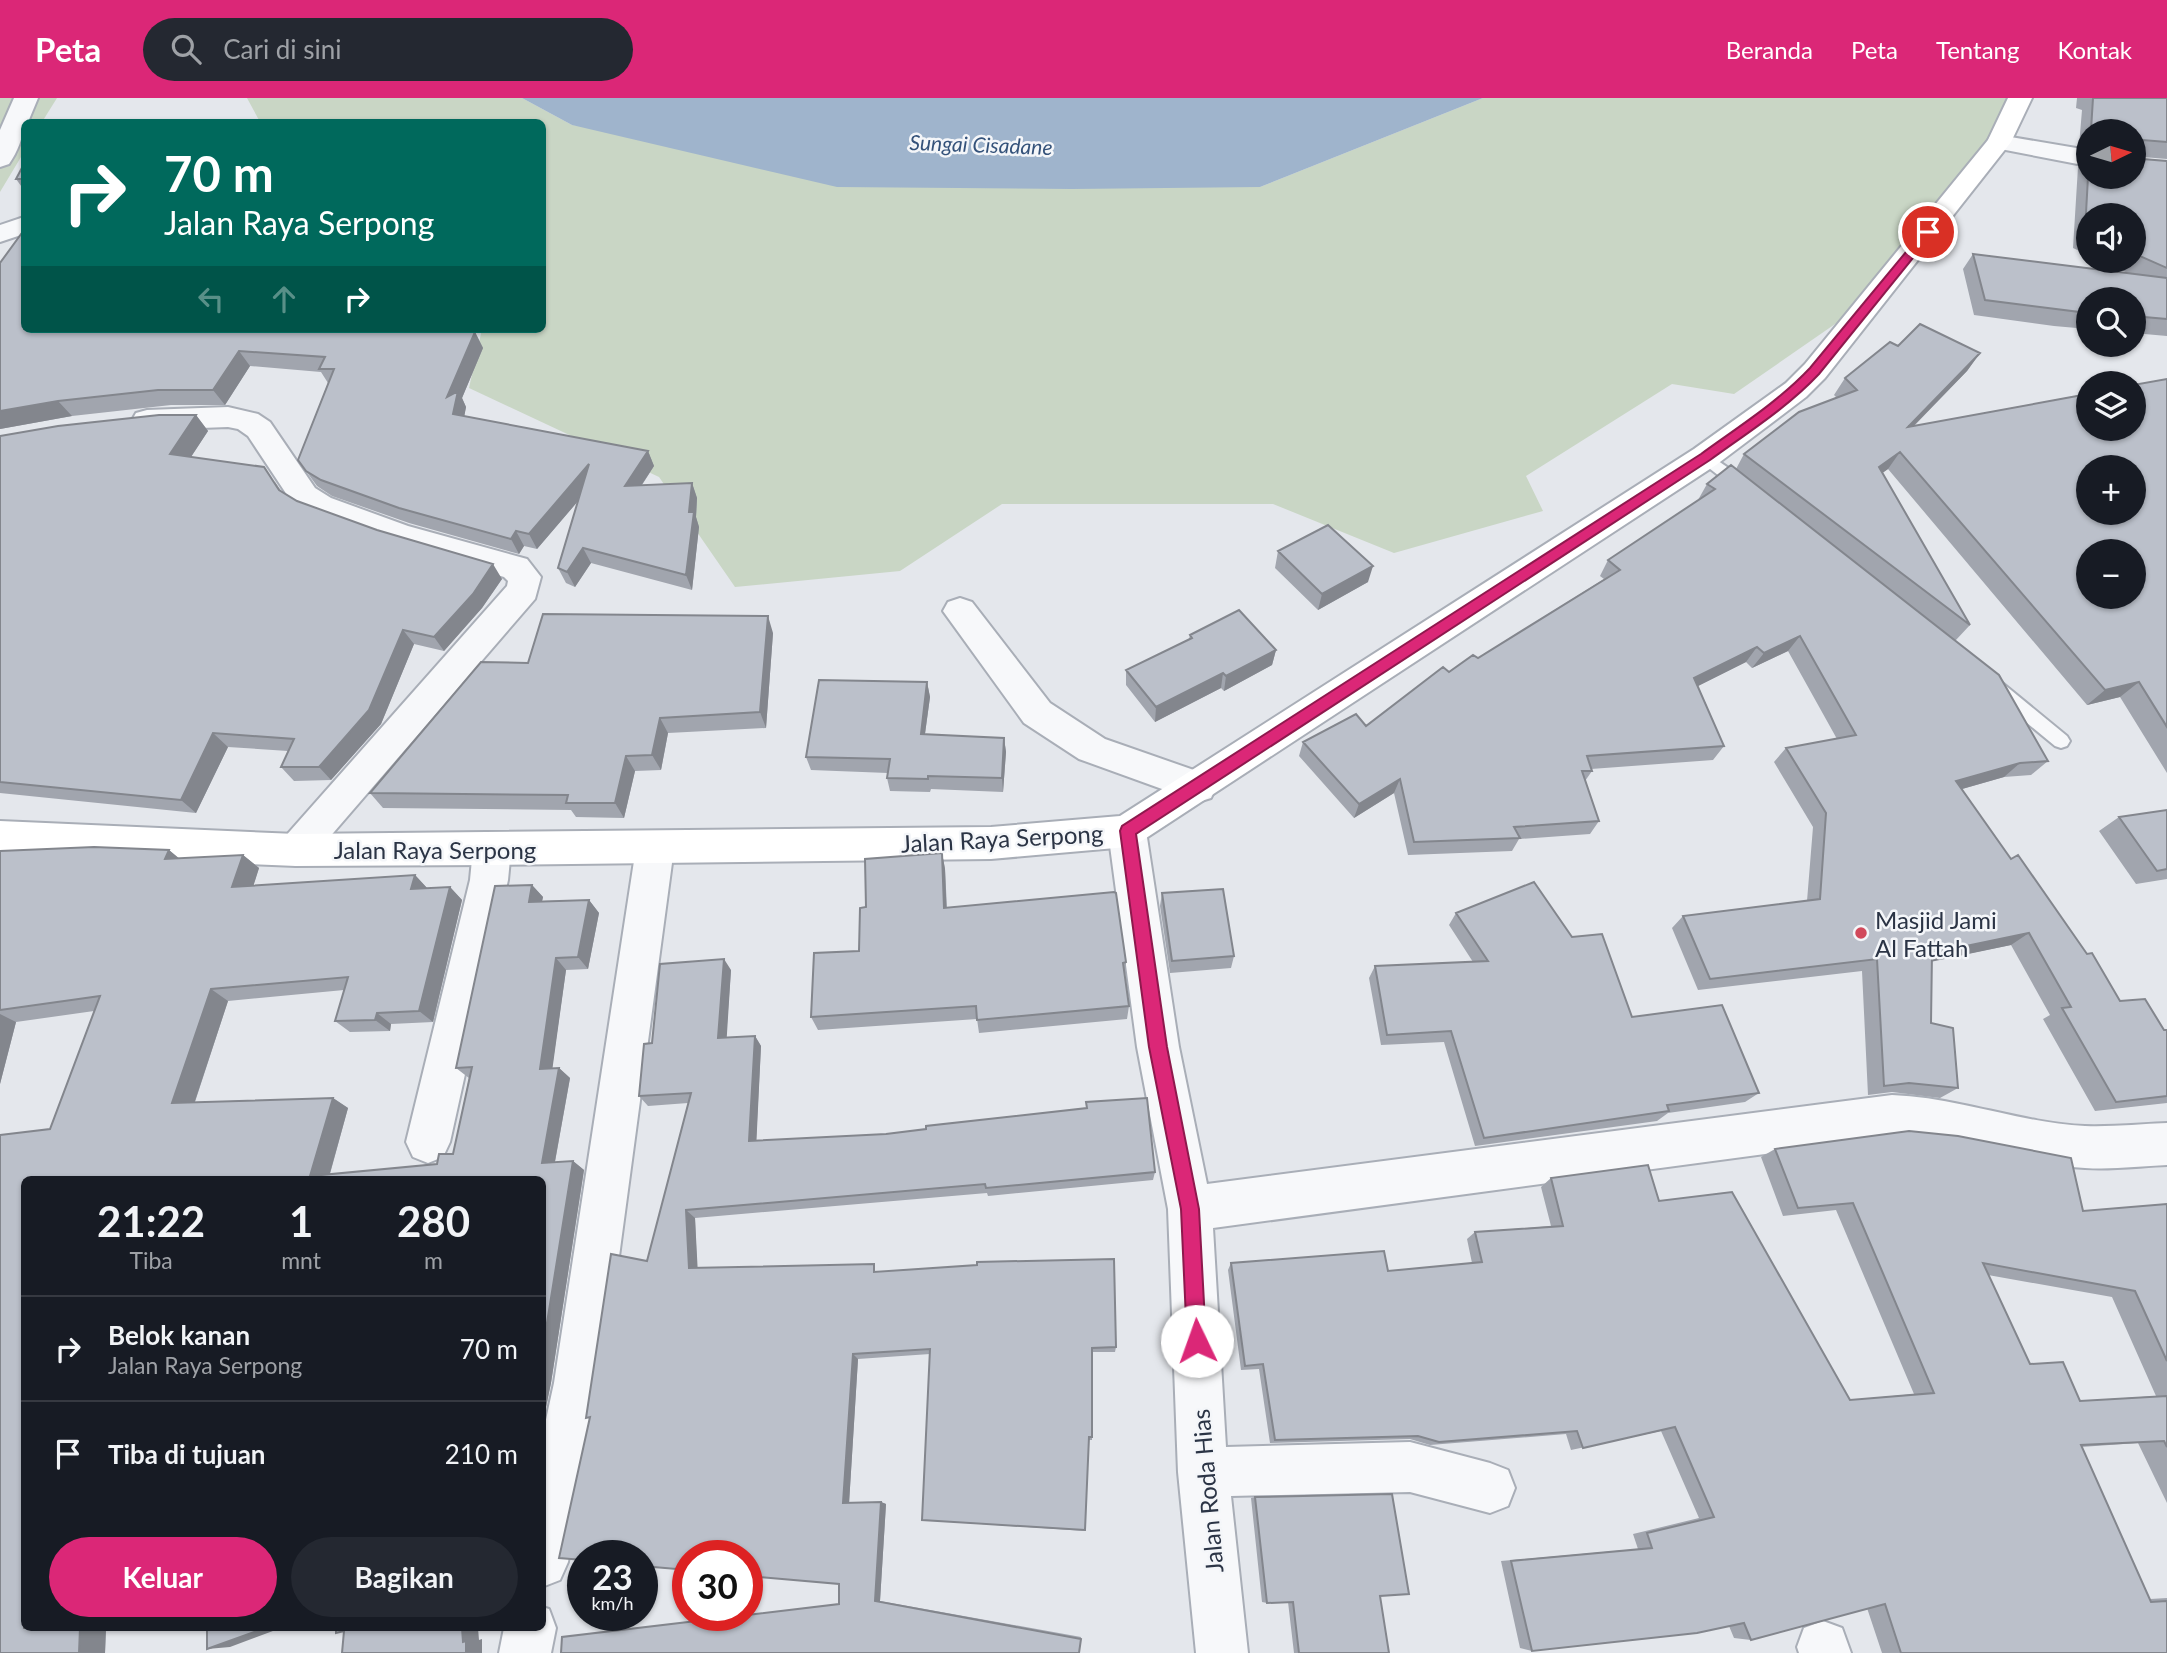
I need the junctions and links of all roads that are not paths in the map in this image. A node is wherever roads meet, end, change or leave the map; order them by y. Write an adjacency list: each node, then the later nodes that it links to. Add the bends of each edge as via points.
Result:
1 (26, 98): 5 (street)
2 (2020, 98): 3 (main road, Jalan Raya Serpong)
3 (1999, 142): 4 (street); 9 (main road, Jalan Raya Serpong, via 1815,371)
4 (2076, 156)
5 (0, 159)
6 (21, 226): 7 (street)
7 (0, 234)
8 (117, 424): 19 (street, via 171,418 247,421 259,429 304,496 320,506 399,535 514,568 525,577 523,590)
9 (1705, 457): 10 (lane); 14 (main road, Jalan Raya Serpong)
10 (1758, 497)
11 (960, 611): 14 (street, via 1037,713 1092,749)
12 (1979, 673): 13 (lane)
13 (2061, 741)
14 (1198, 787): 15 (main road, Jalan Raya Serpong)
15 (1128, 831): 17 (main road, Jalan Raya Serpong, via 991,843); 22 (street, Jalan Roda Hias, via 1158,1047)
16 (0, 837): 19 (main road, Jalan Raya Serpong)
17 (655, 848): 18 (main road, Jalan Raya Serpong); 25 (street, via 578,1383)
18 (492, 849): 19 (main road, Jalan Raya Serpong); 20 (street, via 489,880)
19 (296, 850)
20 (428, 1142)
21 (2167, 1144): 22 (street, via 2085,1147 1892,1116)
22 (1190, 1209): 23 (street, Jalan Roda Hias)
23 (1203, 1472): 24 (street, via 1410,1468); 28 (street, Jalan Roda Hias)
24 (1490, 1488)
25 (546, 1542)
26 (529, 1631): 27 (street)
27 (525, 1653)
28 (1222, 1653)

